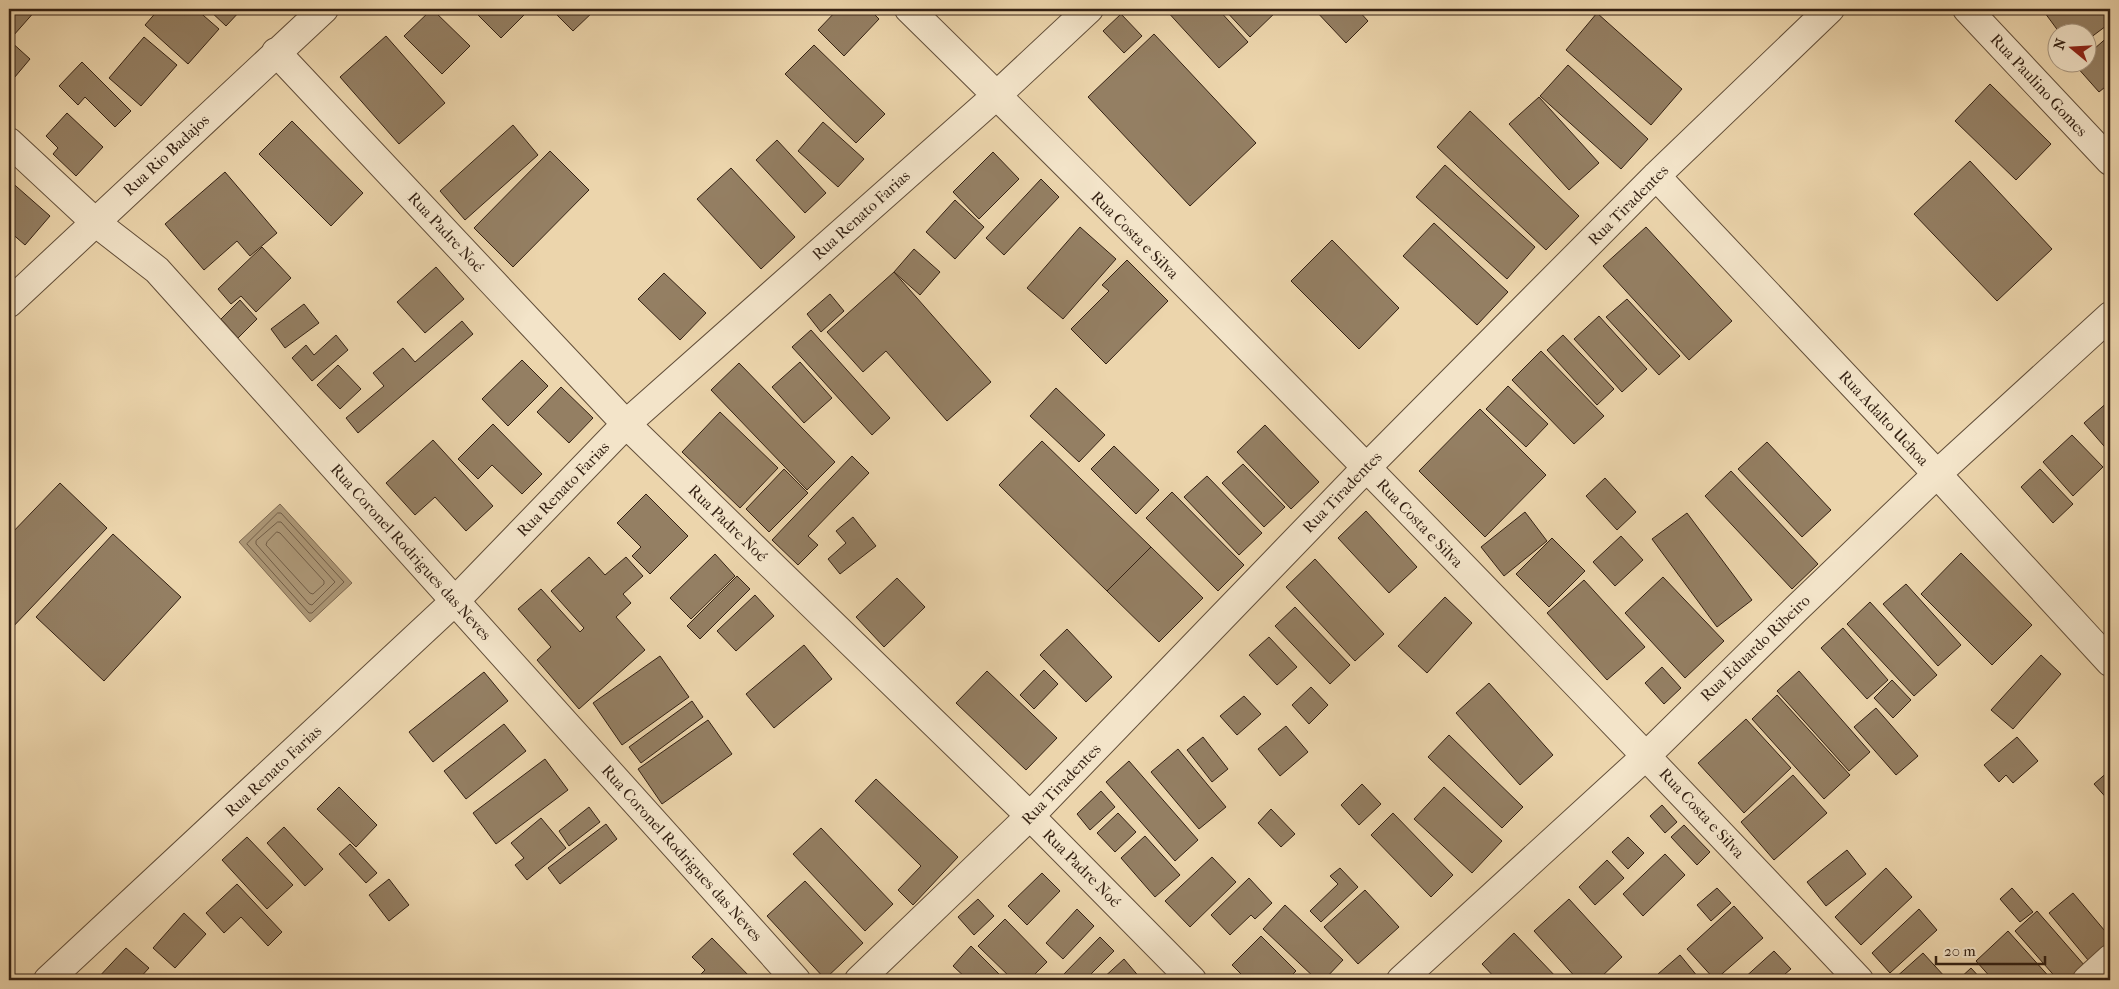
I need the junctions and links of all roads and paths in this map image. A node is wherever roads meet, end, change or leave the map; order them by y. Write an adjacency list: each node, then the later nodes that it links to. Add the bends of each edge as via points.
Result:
1 (324, 9): 6 (street, Rua Rio Badajos)
2 (909, 9): 7 (street, Rua Costa e Silva)
3 (1089, 9): 7 (street, Rua Renato Farias)
4 (1830, 9): 10 (street, Rua Tiradentes)
5 (1967, 9): 9 (street, Rua Paulino Gomes)
6 (276, 52): 11 (street, Rua Rio Badajos); 14 (street, Rua Padre Noé)
7 (997, 95): 14 (street, Rua Renato Farias); 15 (street, Rua Costa e Silva)
8 (9, 142): 11 (street, Rua Coronel Rodrigues das Neves)
9 (2110, 161)
10 (1656, 176): 15 (street, Rua Tiradentes); 16 (street, Rua Adalto Uchoa)
11 (95, 222): 12 (street, Rua Rio Badajos); 17 (street, Rua Coronel Rodrigues das Neves, via 157,270)
12 (9, 303)
13 (2110, 316): 16 (street, Rua Eduardo Ribeiro)
14 (626, 424): 17 (street, Rua Renato Farias); 20 (street, Rua Padre Noé)
15 (1366, 468): 19 (street, Rua Costa e Silva); 20 (street, Rua Tiradentes)
16 (1937, 474): 18 (street, Rua Adalto Uchoa); 19 (street, Rua Eduardo Ribeiro)
17 (455, 600): 22 (street, Rua Renato Farias); 23 (street, Rua Coronel Rodrigues das Neves)
18 (2110, 662)
19 (1647, 755): 26 (street, Rua Eduardo Ribeiro); 27 (street, Rua Costa e Silva)
20 (1030, 816): 24 (street, Rua Tiradentes); 25 (street, Rua Padre Noé)
21 (2110, 959): 28 (street)
22 (48, 980)
23 (796, 980)
24 (859, 980)
25 (1192, 980)
26 (1401, 980)
27 (1860, 980)
28 (2087, 980)

